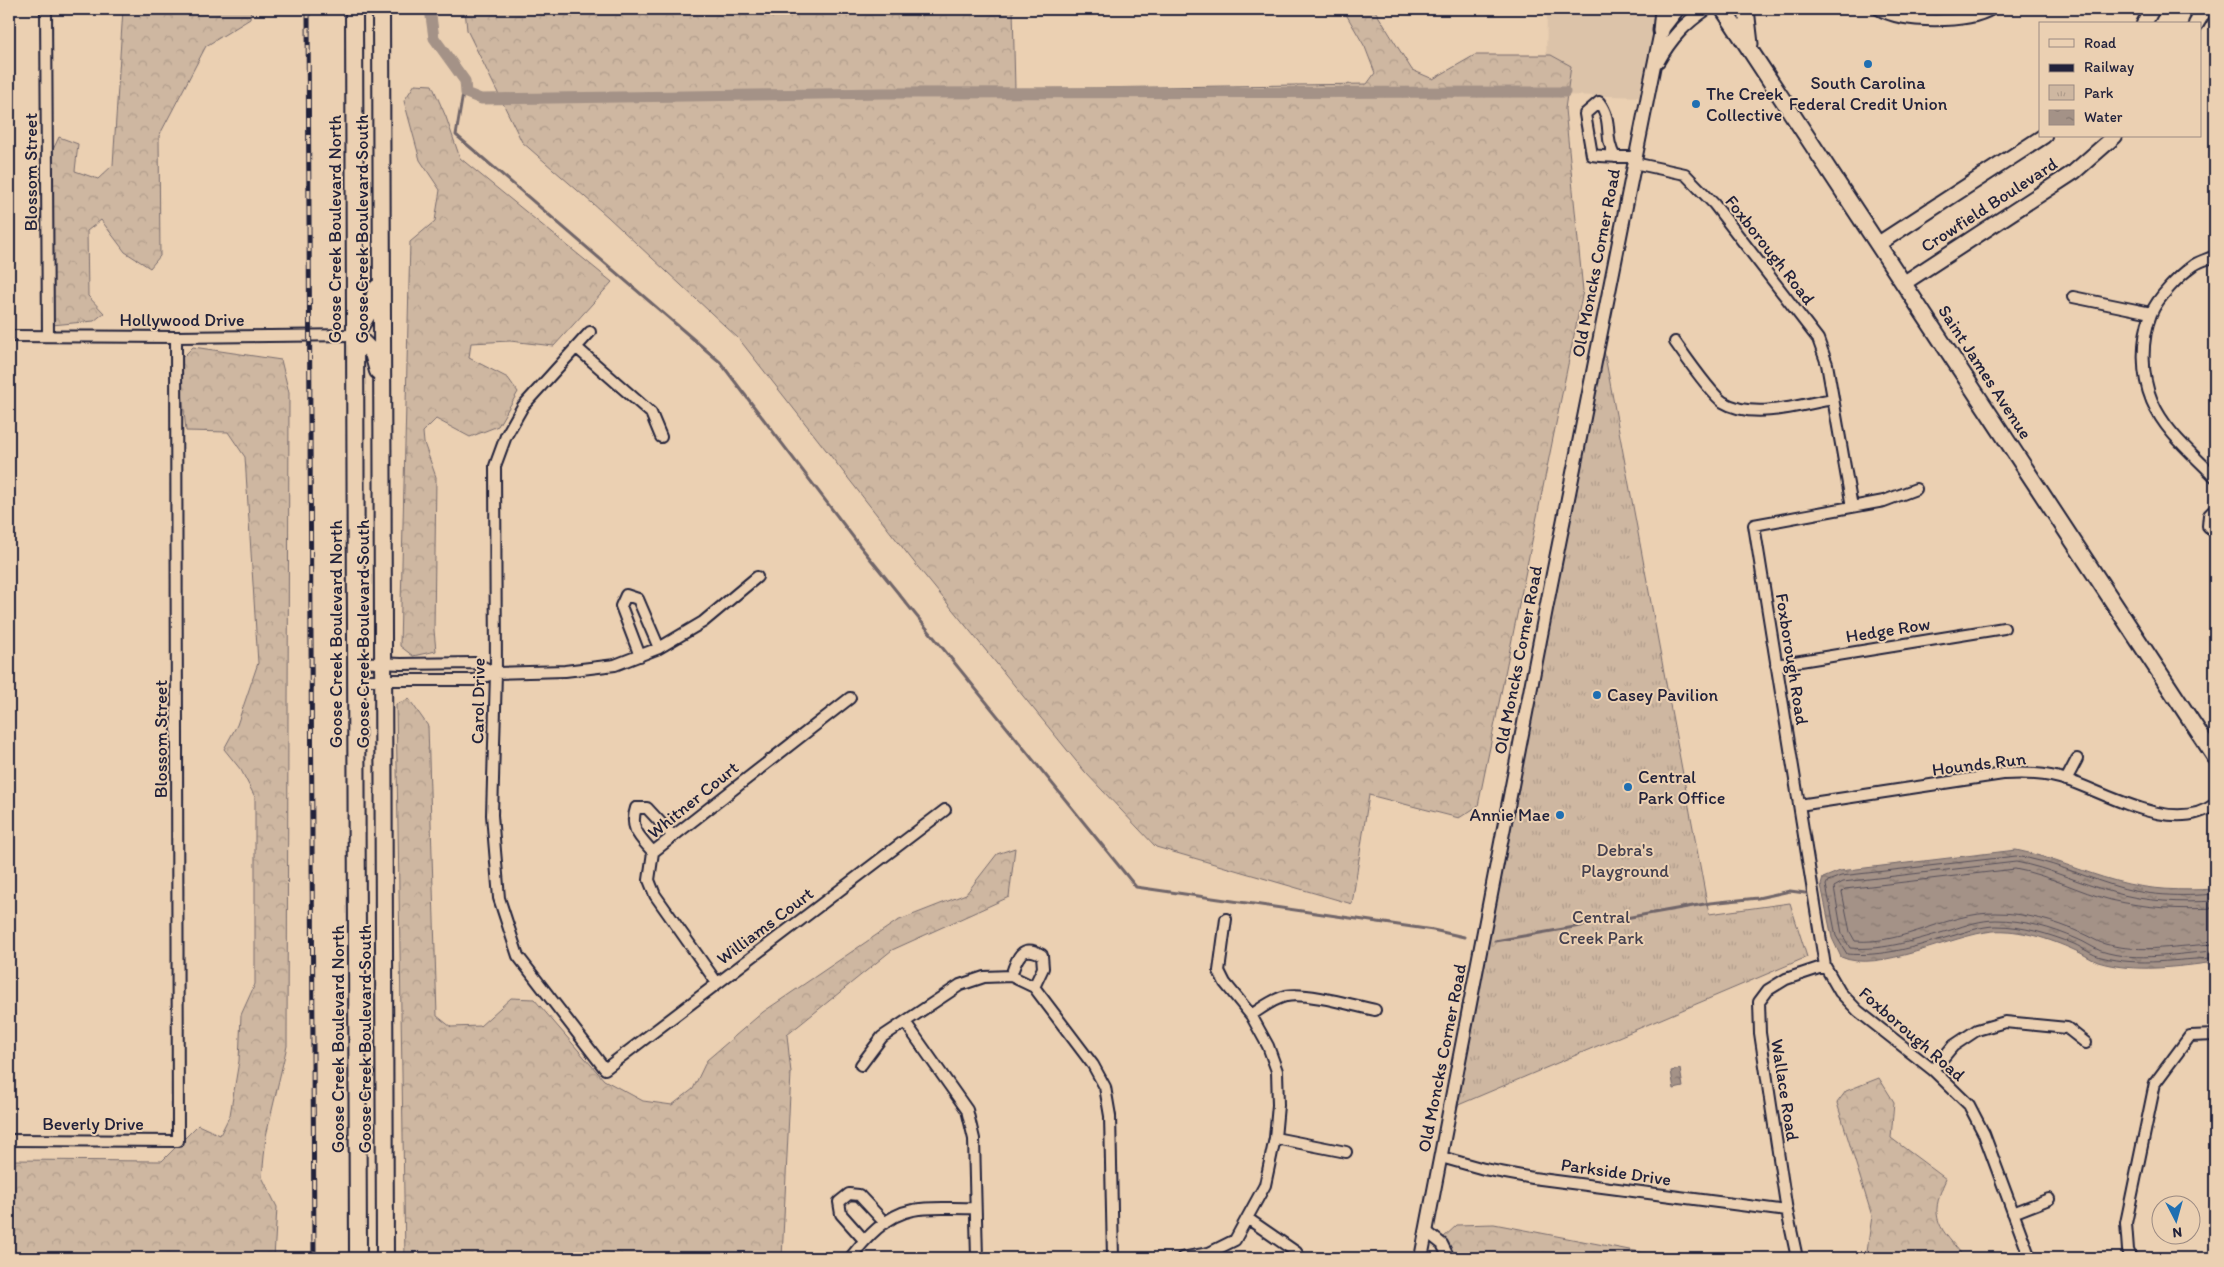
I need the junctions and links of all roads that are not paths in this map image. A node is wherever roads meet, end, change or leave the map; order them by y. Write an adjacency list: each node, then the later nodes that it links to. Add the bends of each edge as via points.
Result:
1 (46, 9): 29 (street, Blossom Street)
2 (354, 9): 27 (highway, Goose Creek Boulevard North)
3 (381, 9): 22 (highway, Goose Creek Boulevard South)
4 (1663, 9): 13 (main road)
5 (1678, 9): 13 (street)
6 (1706, 9): 15 (street, via 1685,23 1671,38)
7 (1724, 9): 14 (main road, Saint James Avenue)
8 (1746, 9): 14 (main road)
9 (1878, 9): 10 (street, via 1901,18 1928,20 1961,18)
10 (1992, 9)
11 (2152, 9): 12 (main road)
12 (2145, 22)
13 (1661, 31): 15 (street, Old Moncks Corner Road)
14 (1750, 48): 20 (main road, Saint James Avenue)
15 (1653, 70): 19 (street, Old Moncks Corner Road)
16 (2041, 138): 20 (main road, Crowfield Boulevard)
17 (2112, 138): 23 (main road, Crowfield Boulevard, via 2074,172)
18 (1615, 158): 18 (street, Foxborough Road, via 1592,155 1585,114 1599,102 1607,113 1608,139); 19 (street, Foxborough Road)
19 (1634, 160): 34 (street, Foxborough Road, via 1686,174 1714,204 1818,339 1827,364); 77 (street, Old Moncks Corner Road)
20 (1878, 244): 23 (main road, Saint James Avenue)
21 (2215, 256): 25 (street, via 2195,264 2172,285)
22 (382, 266): 27 (highway, via 371,308); 33 (highway, Goose Creek Boulevard South)
23 (1904, 283): 52 (main road, Saint James Avenue)
24 (2073, 296): 25 (street)
25 (2151, 313): 36 (street, via 2144,368 2152,401 2188,452)
26 (590, 332): 32 (street, Carol Drive)
27 (355, 335): 30 (street, Hollywood Drive); 33 (highway, via 373,353); 45 (highway, Goose Creek Boulevard North)
28 (9, 336): 29 (street, Hollywood Drive)
29 (48, 336): 30 (street, Hollywood Drive)
30 (176, 337): 75 (street, Blossom Street)
31 (1675, 342): 34 (street, via 1723,402 1747,410)
32 (577, 348): 35 (street, via 651,413); 48 (street, Carol Drive, via 523,406 506,436 495,466)
33 (382, 395): 46 (highway, Goose Creek Boulevard South)
34 (1833, 399): 38 (street, Foxborough Road)
35 (661, 436)
36 (2215, 477)
37 (1916, 489): 38 (street, via 1884,501)
38 (1852, 507): 47 (street, Foxborough Road, via 1754,525)
39 (2215, 509): 40 (street, via 2209,516 2208,526)
40 (2215, 533)
41 (757, 577): 43 (street, via 703,622)
42 (2004, 628): 47 (street, Hedge Row)
43 (659, 648): 44 (street); 44 (street, via 638,599 626,595 621,606)
44 (640, 656): 48 (street, via 615,665 566,671)
45 (356, 662): 46 (street); 49 (highway, Goose Creek Boulevard North)
46 (383, 664): 48 (street, via 475,663); 50 (highway, Goose Creek Boulevard South)
47 (1776, 665): 56 (street, Foxborough Road)
48 (496, 672): 50 (street, via 474,680); 71 (street, Carol Drive, via 492,815 498,898 518,956)
49 (356, 680): 50 (street); 86 (highway, Goose Creek Boulevard North)
50 (383, 681): 87 (highway, Goose Creek Boulevard South)
51 (850, 698): 58 (street, Whitner Court)
52 (2215, 757)
53 (2077, 759): 54 (street)
54 (2066, 780): 55 (street, Hounds Run, via 2153,812 2181,816 2205,812); 56 (street, Hounds Run, via 2032,772 2003,774)
55 (2215, 804)
56 (1799, 806): 61 (street, Foxborough Road)
57 (945, 810): 63 (street, Williams Court)
58 (672, 835): 59 (street, Whitner Court); 59 (street, via 647,808 636,808 632,818 634,830)
59 (653, 852): 63 (street, Whitner Court, via 649,880 655,895)
60 (1226, 919): 66 (street, via 1219,971)
61 (1825, 966): 72 (street, Foxborough Road, via 1840,992 1858,1011); 80 (street, Wallace Road, via 1786,979 1768,990 1759,1002 1759,1021)
62 (1011, 976): 64 (street); 64 (street, via 1017,956 1026,950 1035,950 1042,955 1043,968); 67 (street, via 984,977 960,985)
63 (717, 983): 71 (street, Williams Court)
64 (1034, 987): 90 (street, via 1093,1065 1105,1087 1110,1116)
65 (1376, 1010): 66 (street, via 1286,996)
66 (1251, 1015): 73 (street, via 1268,1046 1276,1071 1278,1105)
67 (905, 1022): 70 (street, via 882,1037); 79 (street, via 967,1110 974,1139)
68 (2215, 1036): 97 (street, via 2190,1036 2156,1083 2126,1223)
69 (2086, 1043): 72 (street, via 2067,1028 2006,1022 1969,1035 1953,1046)
70 (861, 1065)
71 (605, 1069)
72 (1933, 1070): 81 (street, Foxborough Road, via 1969,1105 1984,1134)
73 (1275, 1138): 76 (street); 82 (street, via 1265,1185)
74 (9, 1140): 75 (street, Beverly Drive)
75 (178, 1141)
76 (1346, 1152)
77 (1441, 1157): 80 (street, Parkside Drive, via 1533,1178); 84 (street, Old Moncks Corner Road)
78 (2049, 1199): 81 (street)
79 (975, 1208): 83 (street, via 913,1210); 89 (street)
80 (1787, 1211): 95 (street, Wallace Road)
81 (2013, 1213): 96 (street, Foxborough Road)
82 (1248, 1218): 91 (street, via 1235,1240 1209,1253); 92 (street)
83 (885, 1223): 85 (street); 85 (street, via 860,1195 850,1194 839,1202 841,1214)
84 (1427, 1232): 93 (street, Old Moncks Corner Road); 94 (street, via 1442,1244)
85 (864, 1240): 88 (street)
86 (358, 1258)
87 (385, 1258)
88 (850, 1258)
89 (977, 1258)
90 (1113, 1258)
91 (1182, 1258)
92 (1300, 1258)
93 (1421, 1258)
94 (1449, 1258)
95 (1797, 1258)
96 (2030, 1258)
97 (2131, 1258)

